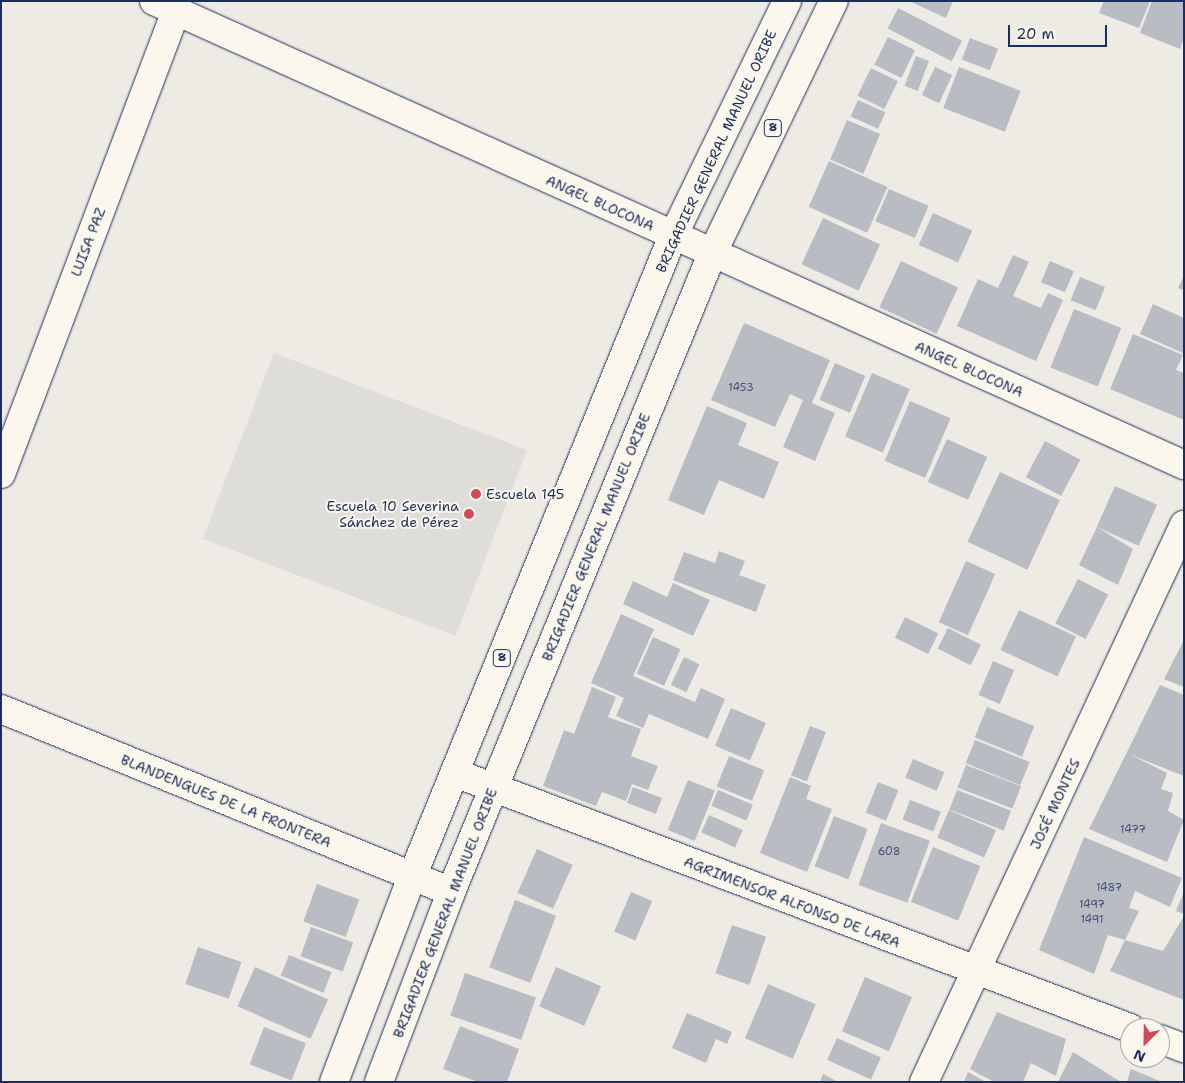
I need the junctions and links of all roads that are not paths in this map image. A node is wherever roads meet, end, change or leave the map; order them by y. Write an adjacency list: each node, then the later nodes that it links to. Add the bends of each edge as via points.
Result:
1 (787, 1): 4 (street, BRIGADIER GENERAL MANUEL ORIBE / 8)
2 (834, 1): 5 (street, BRIGADIER GENERAL MANUEL ORIBE / 8)
3 (165, 6): 4 (street, ANGEL BLOCONA); 7 (street, LUISA PAZ)
4 (674, 236): 5 (street, ANGEL BLOCONA); 10 (street, BRIGADIER GENERAL MANUEL ORIBE / 8)
5 (712, 254): 6 (street, ANGEL BLOCONA); 11 (street, BRIGADIER GENERAL MANUEL ORIBE / 8)
6 (1184, 465)
7 (1, 474)
8 (1184, 524): 14 (street, JOSÉ MONTES)
9 (1, 709): 12 (street, BLANDENGUES DE LA FRONTERA)
10 (455, 774): 11 (street, AGRIMENSOR ALFONSO DE LARA); 12 (street, BRIGADIER GENERAL MANUEL ORIBE / 8)
11 (493, 789): 13 (street, BRIGADIER GENERAL MANUEL ORIBE / 8); 14 (street, AGRIMENSOR ALFONSO DE LARA)
12 (412, 877): 13 (street, BLANDENGUES DE LA FRONTERA); 18 (street, BRIGADIER GENERAL MANUEL ORIBE / 8)
13 (451, 892): 19 (street, BRIGADIER GENERAL MANUEL ORIBE / 8)
14 (977, 972): 15 (street, AGRIMENSOR ALFONSO DE LARA); 20 (street, JOSÉ MONTES)
15 (1120, 1024)
16 (1170, 1043): 17 (street)
17 (1184, 1048)
18 (334, 1082)
19 (379, 1082)
20 (924, 1082)

